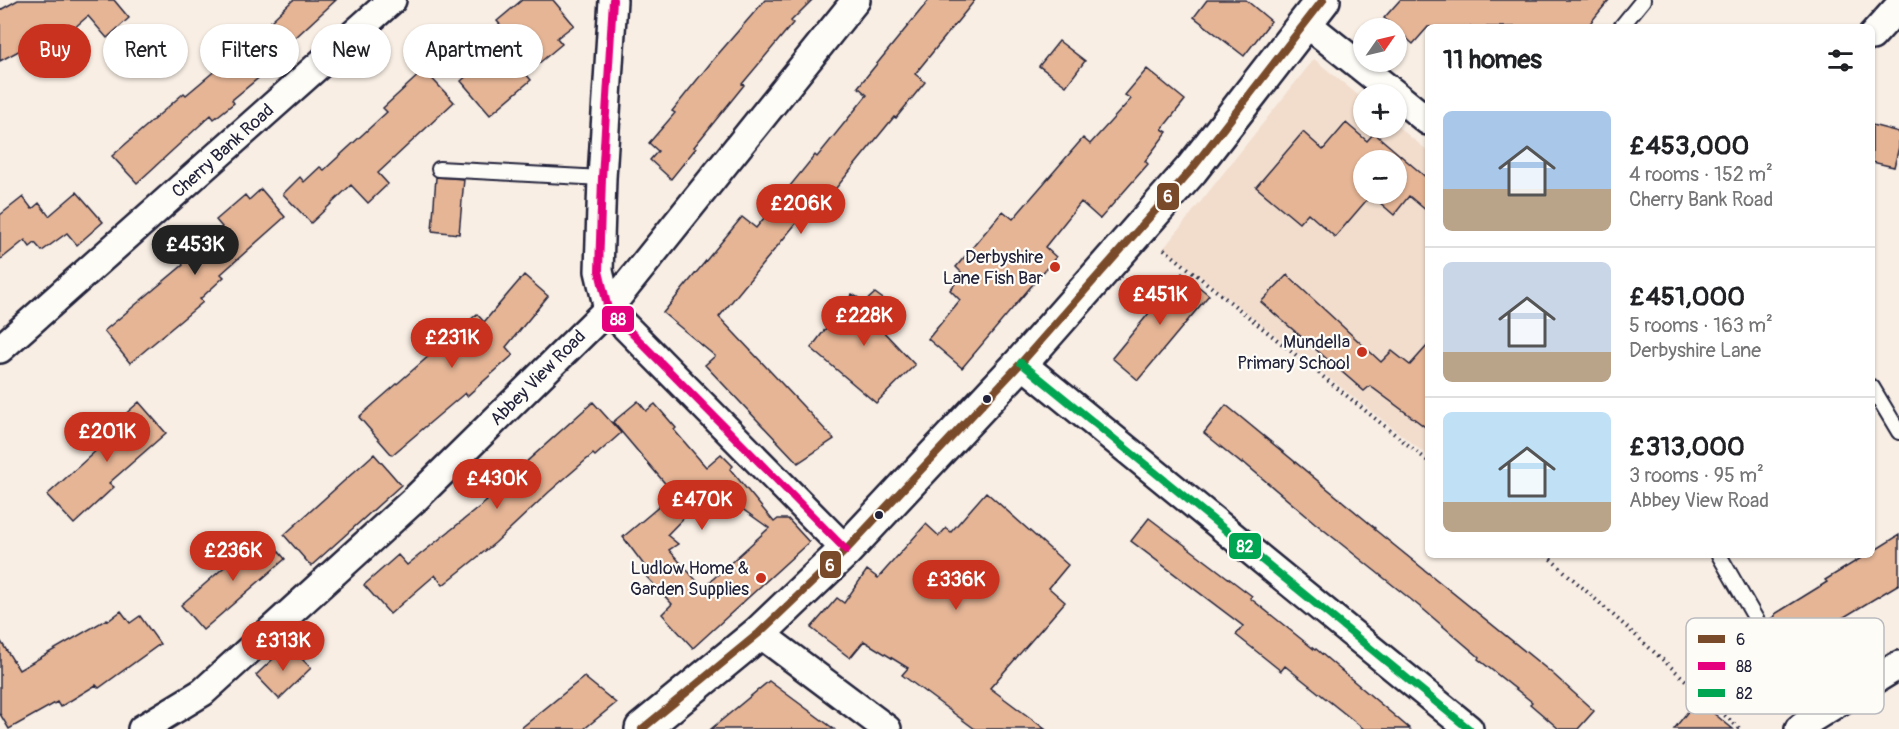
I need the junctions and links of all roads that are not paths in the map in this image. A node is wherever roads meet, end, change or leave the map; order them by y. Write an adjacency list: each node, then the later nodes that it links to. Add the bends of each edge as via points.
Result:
1 (392, 0): 15 (street, Cherry Bank Road)
2 (613, 0): 13 (street)
3 (856, 0): 14 (street, Abbey View Road)
4 (1643, 0): 7 (lane)
5 (1899, 6): 8 (street)
6 (1314, 11): 9 (street); 16 (street, via 1191,170)
7 (1623, 24)
8 (1875, 33)
9 (1385, 84)
10 (1407, 104): 11 (street)
11 (1425, 119)
12 (439, 168): 13 (lane)
13 (602, 178): 14 (street, via 599,271)
14 (608, 309): 19 (street); 27 (street, Abbey View Road, via 414,500 203,692)
15 (0, 349)
16 (1021, 363): 19 (street); 30 (street)
17 (1875, 392): 18 (lane)
18 (1899, 432)
19 (846, 550): 22 (street)
20 (1721, 558): 21 (lane)
21 (1752, 618)
22 (759, 633): 28 (street); 29 (street)
23 (1899, 665): 24 (street)
24 (1884, 674)
25 (1820, 714): 26 (street)
26 (1806, 723)
27 (142, 729)
28 (642, 729)
29 (887, 729)
30 (1469, 729)

